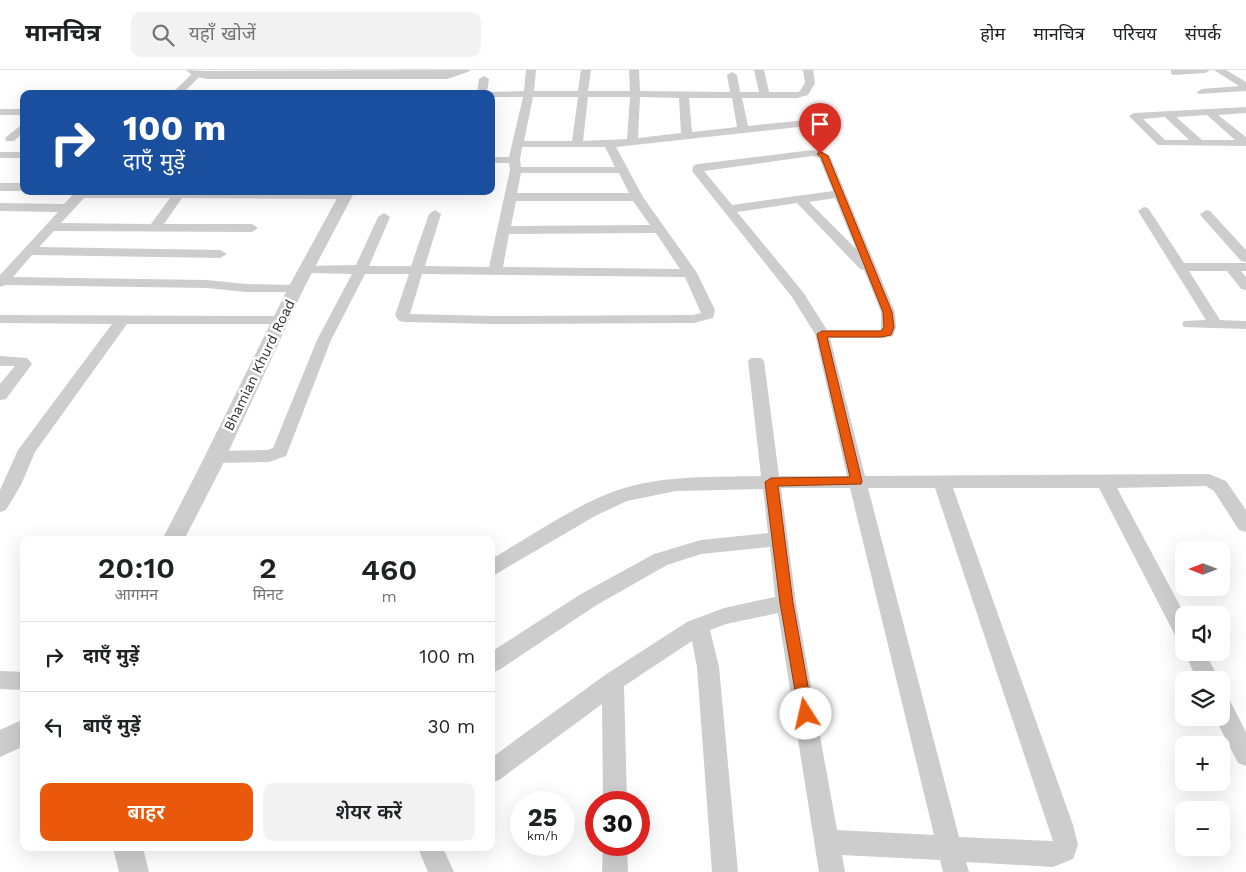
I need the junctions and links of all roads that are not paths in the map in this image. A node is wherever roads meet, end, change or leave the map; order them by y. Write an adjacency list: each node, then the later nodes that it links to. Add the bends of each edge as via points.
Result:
1 (464, 70): 13 (street, via 447,75)
2 (531, 70): 20 (street)
3 (586, 70): 21 (street)
4 (634, 70): 22 (street)
5 (759, 70): 25 (street)
6 (808, 70): 25 (street, via 810,83 802,94)
7 (1204, 70): 10 (street)
8 (1219, 70): 15 (street)
9 (194, 72): 11 (street); 16 (street)
10 (1174, 72)
11 (264, 73): 13 (street)
12 (732, 76): 24 (street)
13 (404, 77)
14 (484, 79): 17 (street)
15 (1246, 87): 18 (street)
16 (179, 90)
17 (483, 90)
18 (1202, 92)
19 (495, 94): 20 (street)
20 (529, 94): 21 (street); 38 (street)
21 (584, 94): 22 (street); 39 (street)
22 (635, 95): 23 (street); 36 (street)
23 (684, 95): 24 (street); 34 (street)
24 (734, 95): 25 (street); 33 (street)
25 (766, 95)
26 (1246, 110): 29 (street)
27 (0, 112): 28 (street)
28 (20, 112)
29 (1209, 112): 30 (street); 37 (street, via 1246,143)
30 (1167, 114): 37 (street); 37 (street, via 1134,116 1162,143)
31 (836, 120): 33 (street)
32 (20, 130): 35 (street)
33 (743, 130): 34 (street)
34 (687, 135): 36 (street)
35 (10, 139)
36 (632, 141): 40 (street)
37 (1199, 143)
38 (518, 144): 39 (street); 44 (street)
39 (577, 144): 40 (street)
40 (609, 144): 45 (street)
41 (0, 155): 42 (street)
42 (20, 155)
43 (495, 161): 44 (street)
44 (515, 165): 45 (street); 52 (street)
45 (621, 170): 53 (street)
46 (0, 187): 47 (street)
47 (20, 187)
48 (839, 194): 54 (street); 57 (street, via 824,156 818,153 698,167); 78 (street)
49 (80, 195): 56 (street)
50 (178, 195): 63 (street)
51 (345, 195): 73 (street, Bhamian Khurd Road)
52 (510, 197): 53 (street); 66 (street)
53 (637, 197): 65 (street)
54 (800, 200): 57 (street); 78 (street)
55 (0, 207): 56 (street)
56 (68, 208): 62 (street)
57 (730, 208): 88 (street, via 798,295)
58 (1144, 211): 70 (street)
59 (435, 214): 75 (street)
60 (1206, 214): 69 (street)
61 (384, 217): 74 (street)
62 (50, 227): 63 (street); 67 (street)
63 (155, 227): 64 (street)
64 (252, 228)
65 (661, 229): 66 (street); 77 (street)
66 (505, 230): 76 (street)
67 (29, 251): 68 (street); 79 (street)
68 (220, 254)
69 (1246, 258)
70 (1180, 267): 71 (street); 86 (street)
71 (1231, 267): 72 (street); 80 (street)
72 (1246, 267)
73 (308, 269): 74 (street); 81 (street, Bhamian Khurd Road)
74 (361, 270): 75 (street); 92 (street, via 324,340 280,452 269,456)
75 (417, 270): 76 (street); 77 (street, via 402,314 407,318 503,320 703,318 708,316 708,310)
76 (495, 271): 77 (street)
77 (690, 272)
78 (871, 272): 88 (street, via 888,312 888,332)
79 (1, 282): 81 (street)
80 (1246, 286)
81 (296, 288): 84 (street, Bhamian Khurd Road)
82 (0, 320): 83 (street)
83 (122, 320): 84 (street); 97 (street, via 27,450)
84 (281, 320): 92 (street, Bhamian Khurd Road)
85 (1189, 324): 86 (street)
86 (1216, 325): 87 (street)
87 (1246, 325)
88 (822, 334): 93 (street)
89 (0, 360): 91 (street, via 22,361 24,364)
90 (756, 361): 94 (street)
91 (0, 395)
92 (215, 457): 99 (street, Bhamian Khurd Road)
93 (857, 481): 94 (street); 95 (street); 119 (street)
94 (771, 482): 100 (street); 101 (street, via 676,485 623,494 588,510)
95 (942, 482): 96 (street); 119 (street, via 1066,845 1064,850 1053,854)
96 (1105, 482): 98 (street, via 1212,481 1220,486); 103 (street)
97 (0, 505)
98 (1246, 525)
99 (175, 536)
100 (778, 539): 102 (street); 105 (street, via 701,547 661,559 588,600)
101 (495, 567)
102 (786, 603): 104 (street, via 724,616); 115 (street)
103 (1175, 616)
104 (699, 626): 108 (street); 123 (street, via 708,667)
105 (495, 661)
106 (0, 680): 107 (street)
107 (20, 681)
108 (613, 682): 113 (street); 114 (street)
109 (1230, 724): 112 (street)
110 (20, 734): 111 (street)
111 (0, 744)
112 (1246, 755)
113 (495, 769)
114 (615, 791)
115 (828, 842): 119 (street); 124 (street)
116 (129, 851): 120 (street)
117 (431, 851): 121 (street)
118 (615, 856): 122 (street)
119 (953, 860)
120 (134, 872)
121 (441, 872)
122 (615, 872)
123 (724, 872)
124 (832, 872)

